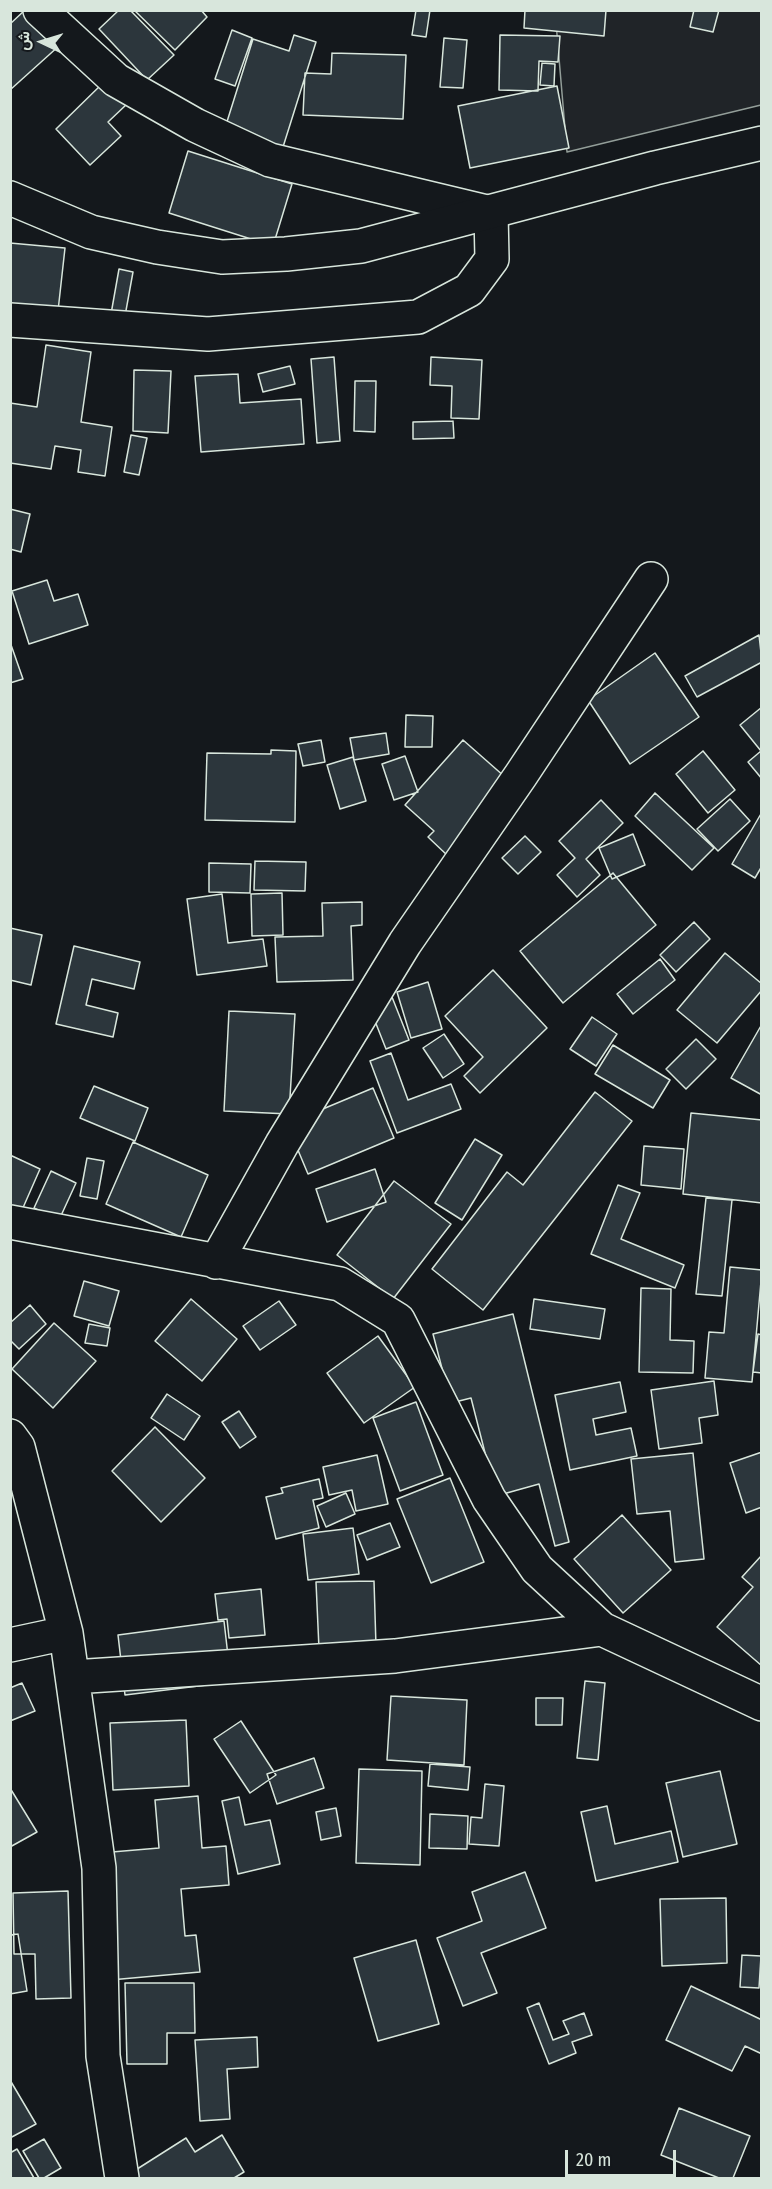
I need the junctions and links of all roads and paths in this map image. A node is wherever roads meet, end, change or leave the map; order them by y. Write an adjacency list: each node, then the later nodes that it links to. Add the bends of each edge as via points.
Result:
1 (40, 10): 4 (street, via 116,80 195,125 270,160)
2 (762, 143): 4 (street)
3 (10, 198): 4 (street, via 91,232 156,248 222,257 361,246)
4 (491, 213): 5 (street, via 492,258 469,290 418,317 208,334)
5 (10, 320)
6 (651, 579): 8 (street, via 405,943 282,1144)
7 (10, 1222): 8 (street)
8 (216, 1262): 10 (street, via 340,1284 398,1320 489,1499 537,1569)
9 (10, 1436): 11 (street, via 18,1447)
10 (602, 1629): 13 (street, via 395,1656); 14 (street)
11 (66, 1633): 12 (street); 13 (street)
12 (10, 1645)
13 (73, 1677): 15 (street, via 99,1868 103,2056)
14 (762, 1704)
15 (122, 2178)

